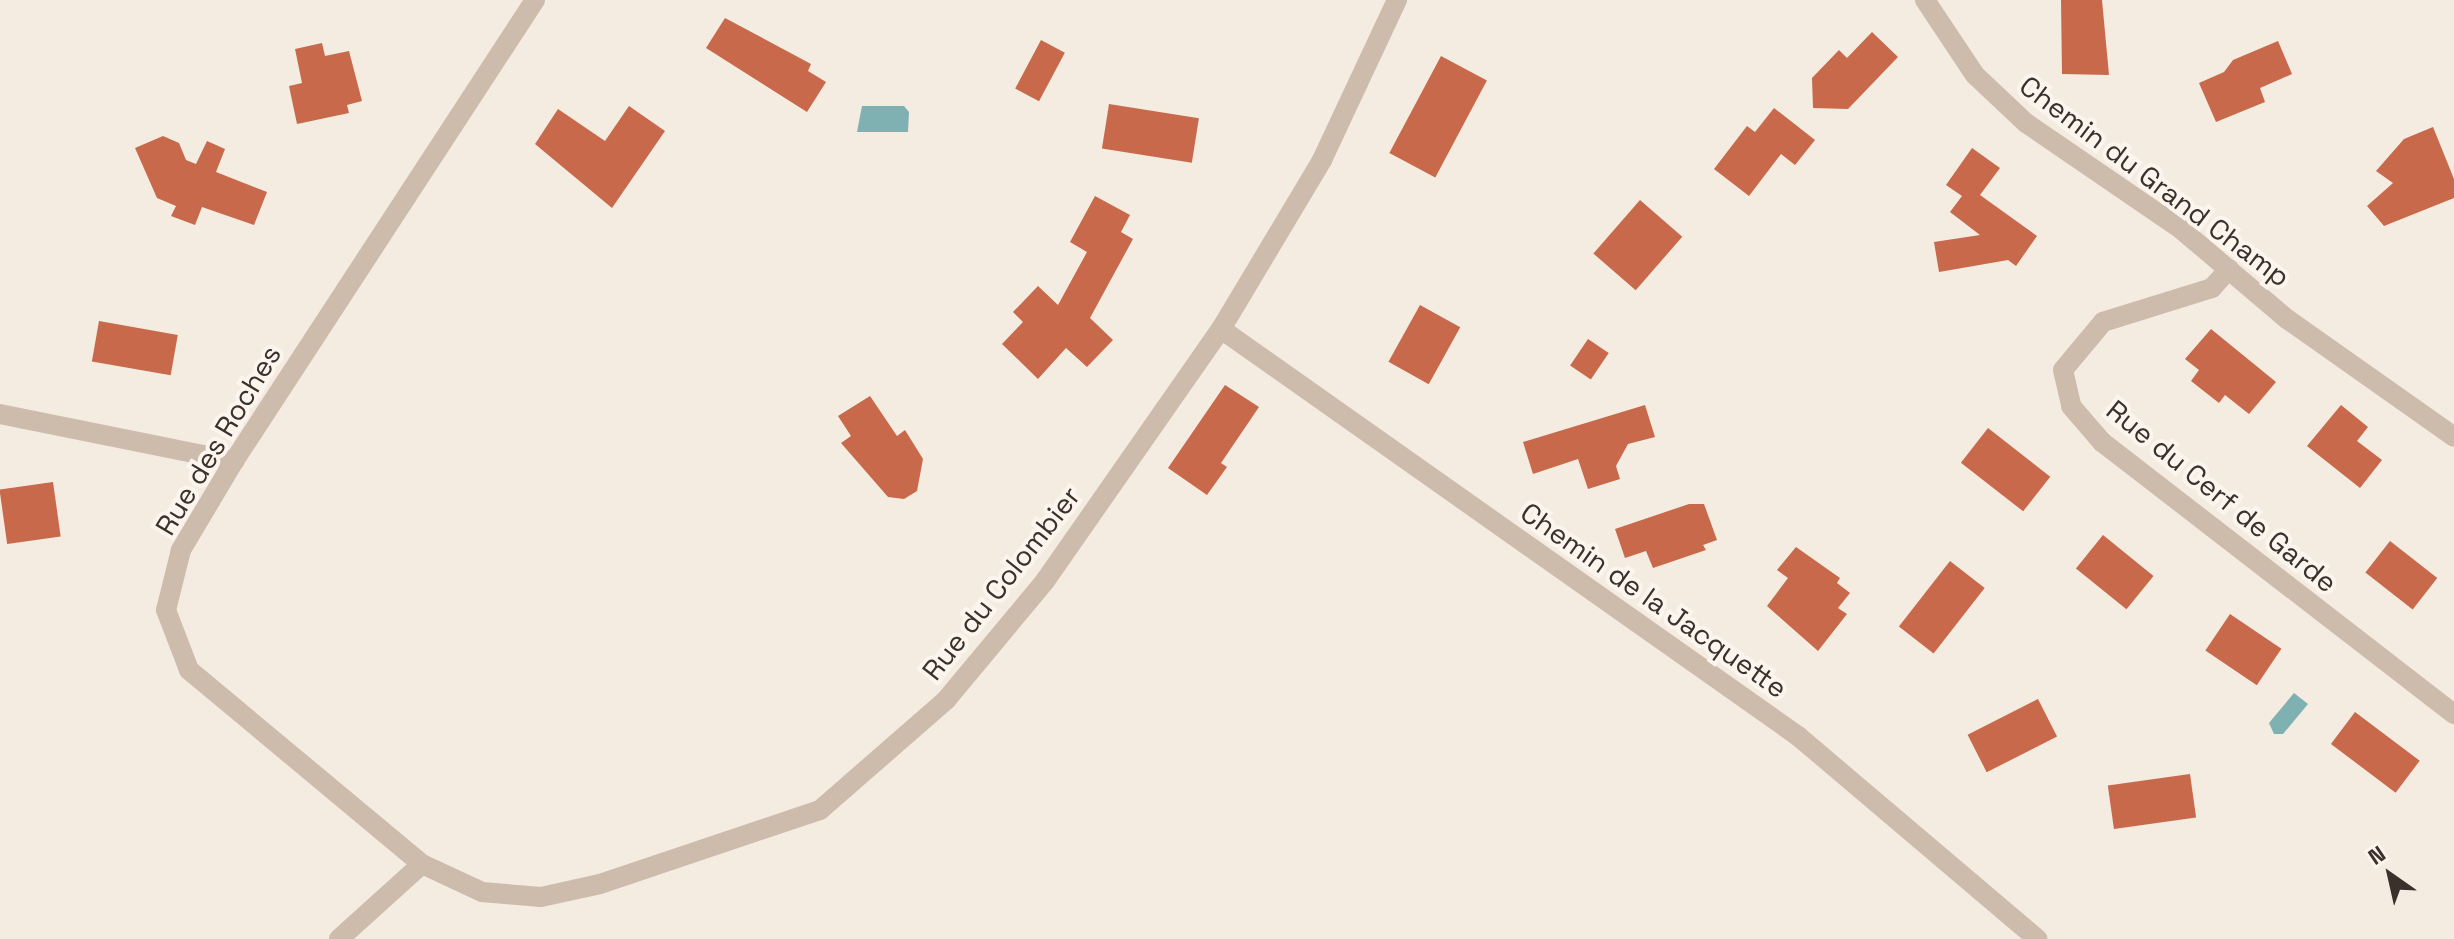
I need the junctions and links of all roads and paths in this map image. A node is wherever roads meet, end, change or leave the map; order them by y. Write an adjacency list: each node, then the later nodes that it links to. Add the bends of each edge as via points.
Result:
1 (535, 0): 8 (street, Rue des Roches)
2 (1397, 0): 5 (street, Rue du Colombier, via 1322,160)
3 (1925, 0): 4 (street, Chemin du Grand Champ, via 1975,75 2026,123 2182,230)
4 (2229, 269): 7 (street, Chemin du Grand Champ, via 2287,319); 9 (street, Rue du Cerf de Garde, via 2212,288 2103,322 2063,370 2071,406 2102,442)
5 (1221, 329): 10 (street, Rue du Colombier, via 1016,617 946,700 820,810 600,884 541,897 482,892); 12 (street, Chemin de la Jacquette, via 1798,736)
6 (0, 414): 8 (street)
7 (2454, 437)
8 (234, 461): 10 (street, Rue des Roches, via 181,550 166,610 189,670)
9 (2454, 714)
10 (422, 864): 11 (street)
11 (339, 939)
12 (2037, 939)

